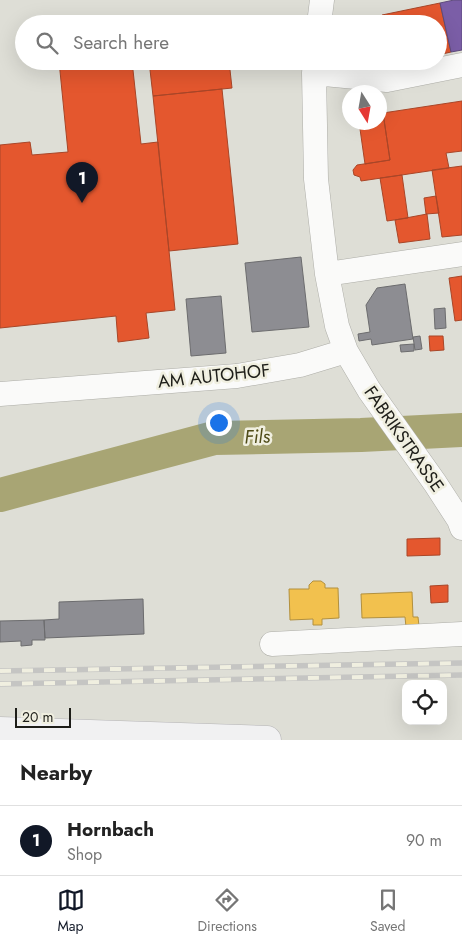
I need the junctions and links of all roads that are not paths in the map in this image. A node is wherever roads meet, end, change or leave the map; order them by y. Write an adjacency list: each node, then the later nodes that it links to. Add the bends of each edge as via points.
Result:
1 (322, 0): 2 (street)
2 (320, 15)
3 (462, 65): 4 (street)
4 (447, 68)
5 (314, 70): 9 (street, via 316,178)
6 (331, 70): 7 (street, via 387,80)
7 (437, 70)
8 (462, 254): 9 (street)
9 (327, 274): 10 (street, via 337,326)
10 (346, 351): 11 (street, AM AUTOHOF, via 300,365 237,376); 12 (street, FABRIKSTRASSE)
11 (0, 394)
12 (462, 528)
13 (462, 634): 14 (street)
14 (272, 644)
15 (0, 730): 16 (main road)
16 (259, 739)

